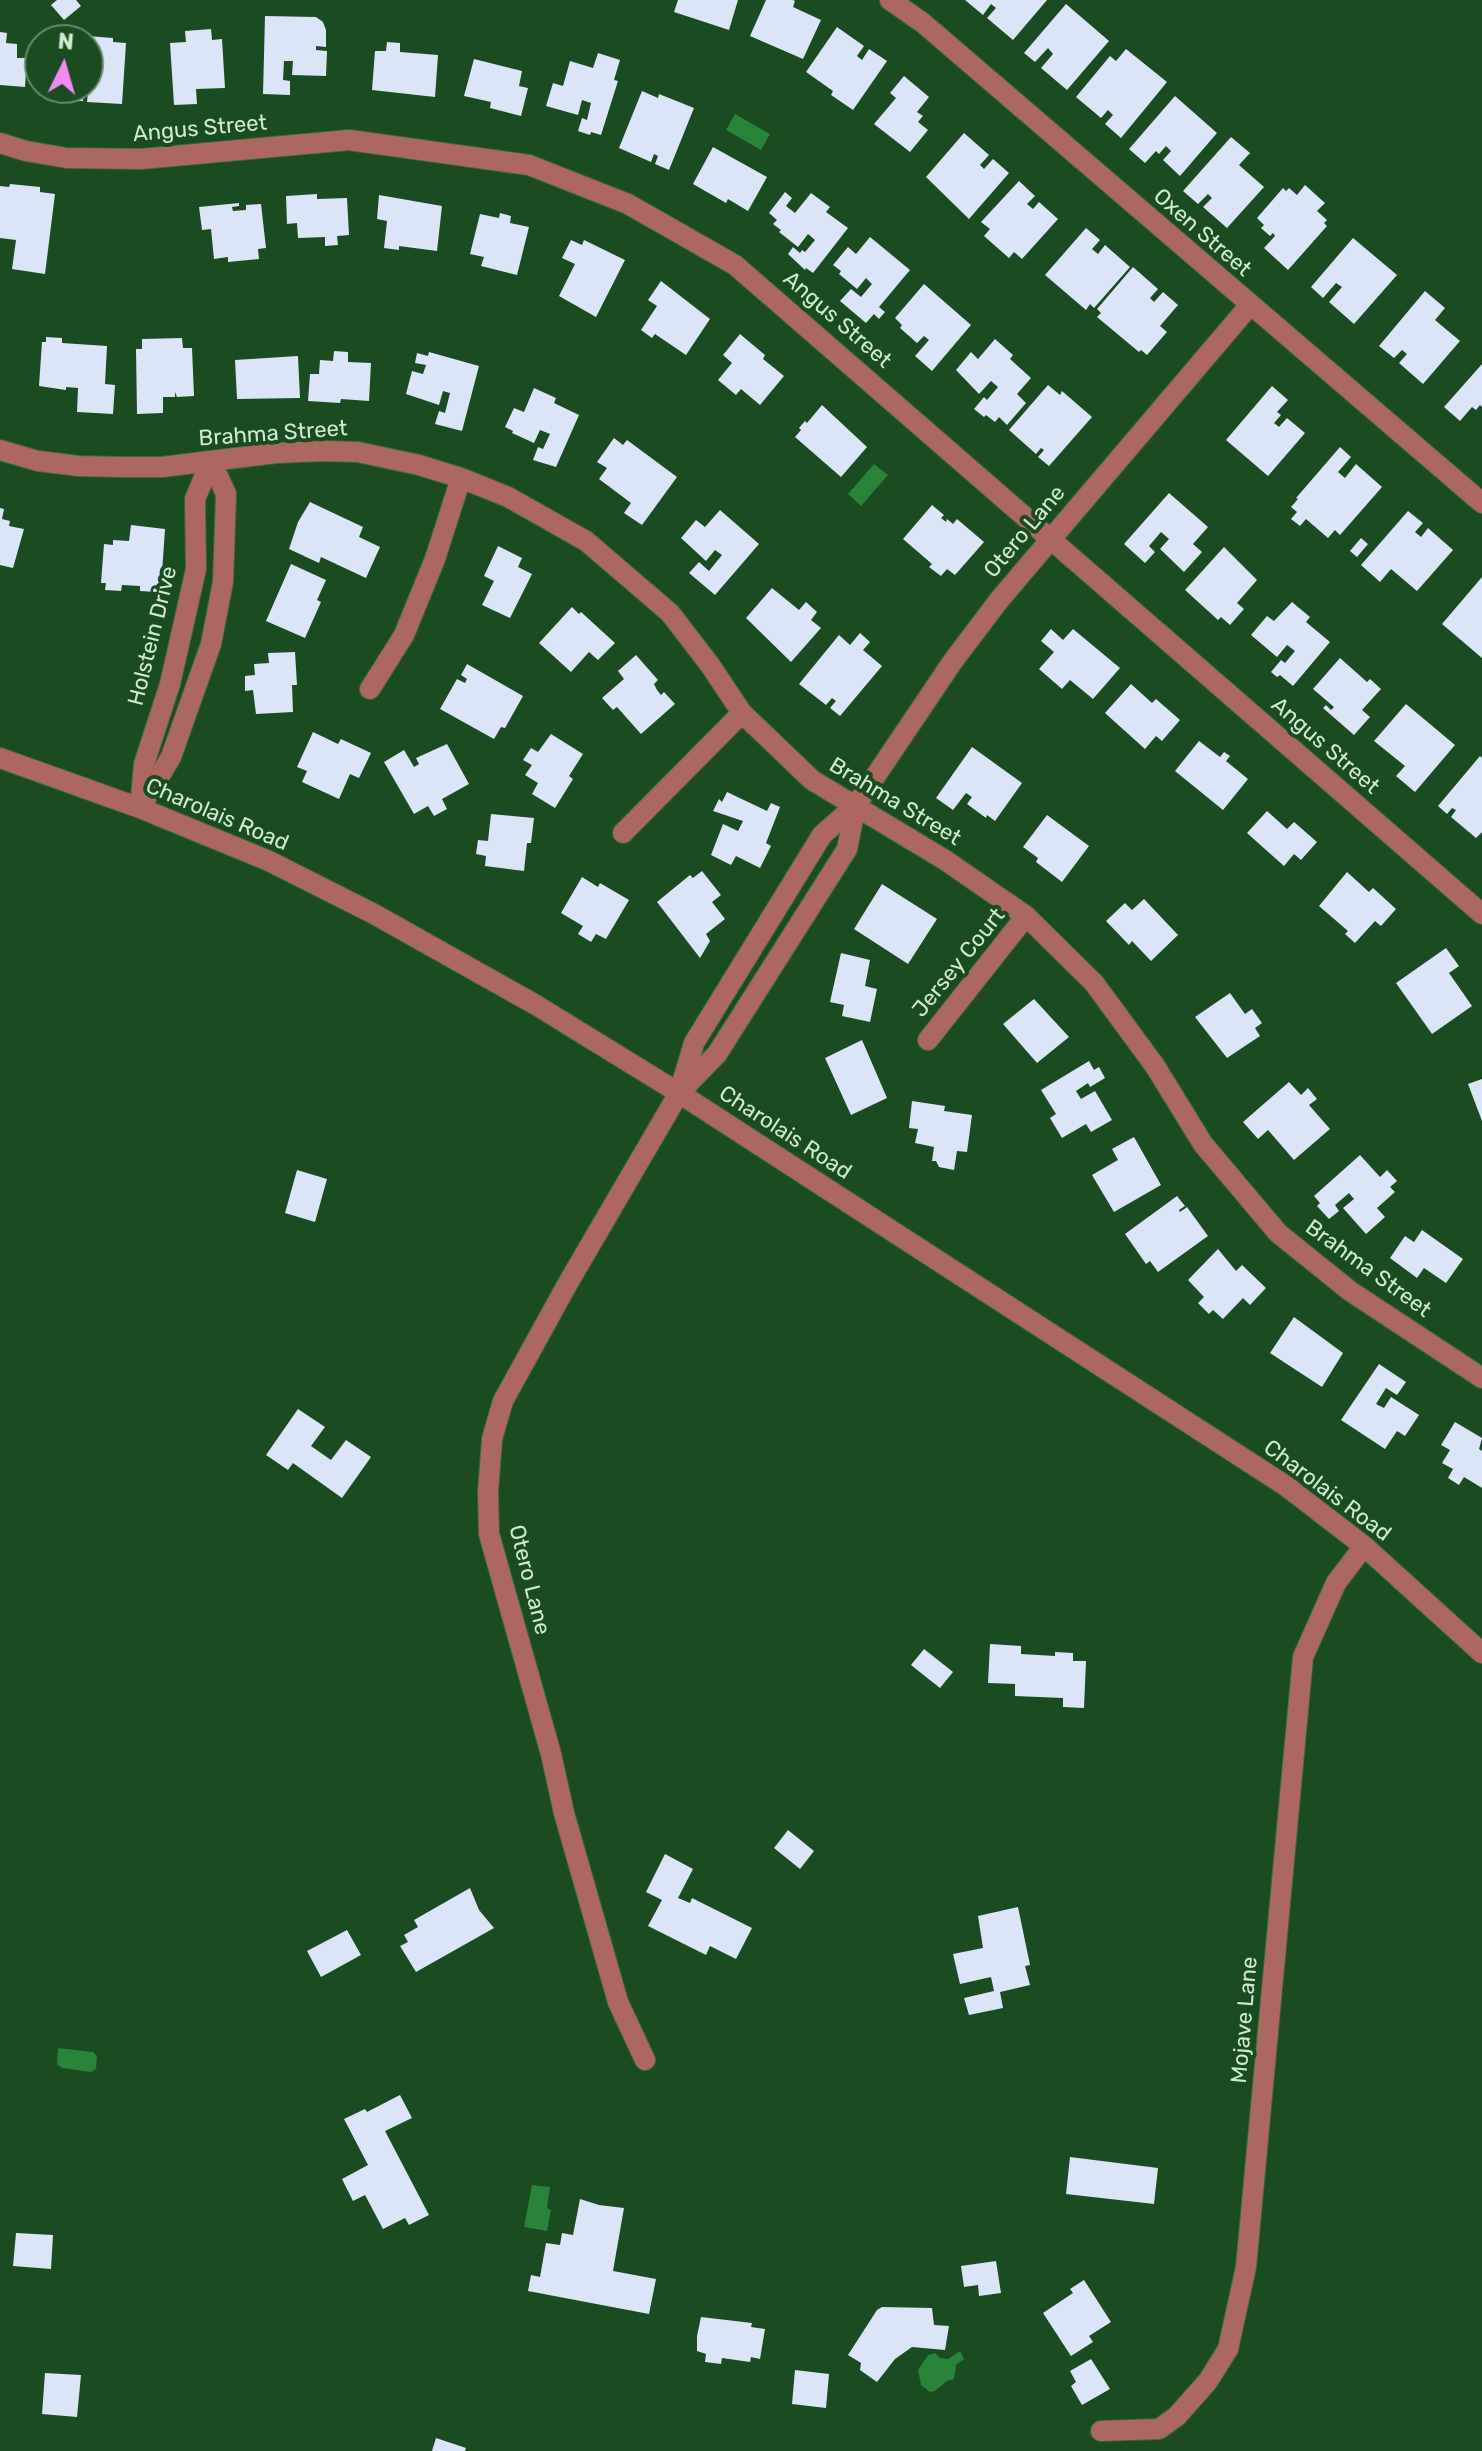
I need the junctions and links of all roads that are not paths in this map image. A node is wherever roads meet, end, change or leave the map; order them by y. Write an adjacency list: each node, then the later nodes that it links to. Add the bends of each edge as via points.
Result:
1 (890, 0): 3 (street, Oxen Street)
2 (0, 143): 8 (street, Angus Street, via 67,158 141,159 349,140 529,165 628,204 735,265)
3 (1250, 305): 7 (street, Oxen Street); 8 (street, Otero Lane)
4 (0, 450): 5 (street, Brahma Street, via 79,466 162,467)
5 (211, 461): 6 (street, Brahma Street, via 358,452); 13 (street, Holstein Drive, via 195,499 196,569 170,684 144,764); 13 (street, via 226,494 223,582 211,644 171,757)
6 (461, 478): 9 (street, via 404,635); 10 (street, Brahma Street, via 508,497 586,541 627,574 670,613)
7 (1482, 503)
8 (1050, 541): 12 (street, Otero Lane, via 953,661); 15 (street, Angus Street)
9 (370, 689)
10 (742, 713): 12 (street, Brahma Street, via 812,780); 14 (street)
11 (0, 758): 13 (street, Charolais Road)
12 (856, 805): 16 (street, Brahma Street); 18 (street, Otero Lane, via 822,835 694,1043); 18 (street, Otero Lane, via 847,849 717,1054)
13 (140, 808): 18 (street, Charolais Road, via 269,861 374,914)
14 (623, 833)
15 (1482, 914)
16 (1026, 916): 17 (street, Jersey Court); 19 (street, Brahma Street, via 1094,983 1203,1144 1278,1233 1350,1291)
17 (928, 1040)
18 (679, 1093): 20 (street, Charolais Road, via 1286,1486); 22 (street, Otero Lane, via 503,1401 492,1439 488,1492 489,1534 564,1813 618,2002)
19 (1482, 1378)
20 (1364, 1546): 21 (street, Charolais Road); 23 (street, Mojave Lane, via 1336,1583 1303,1657 1246,2267 1228,2349 1208,2381 1159,2429)
21 (1482, 1653)
22 (645, 2060)
23 (1101, 2431)

